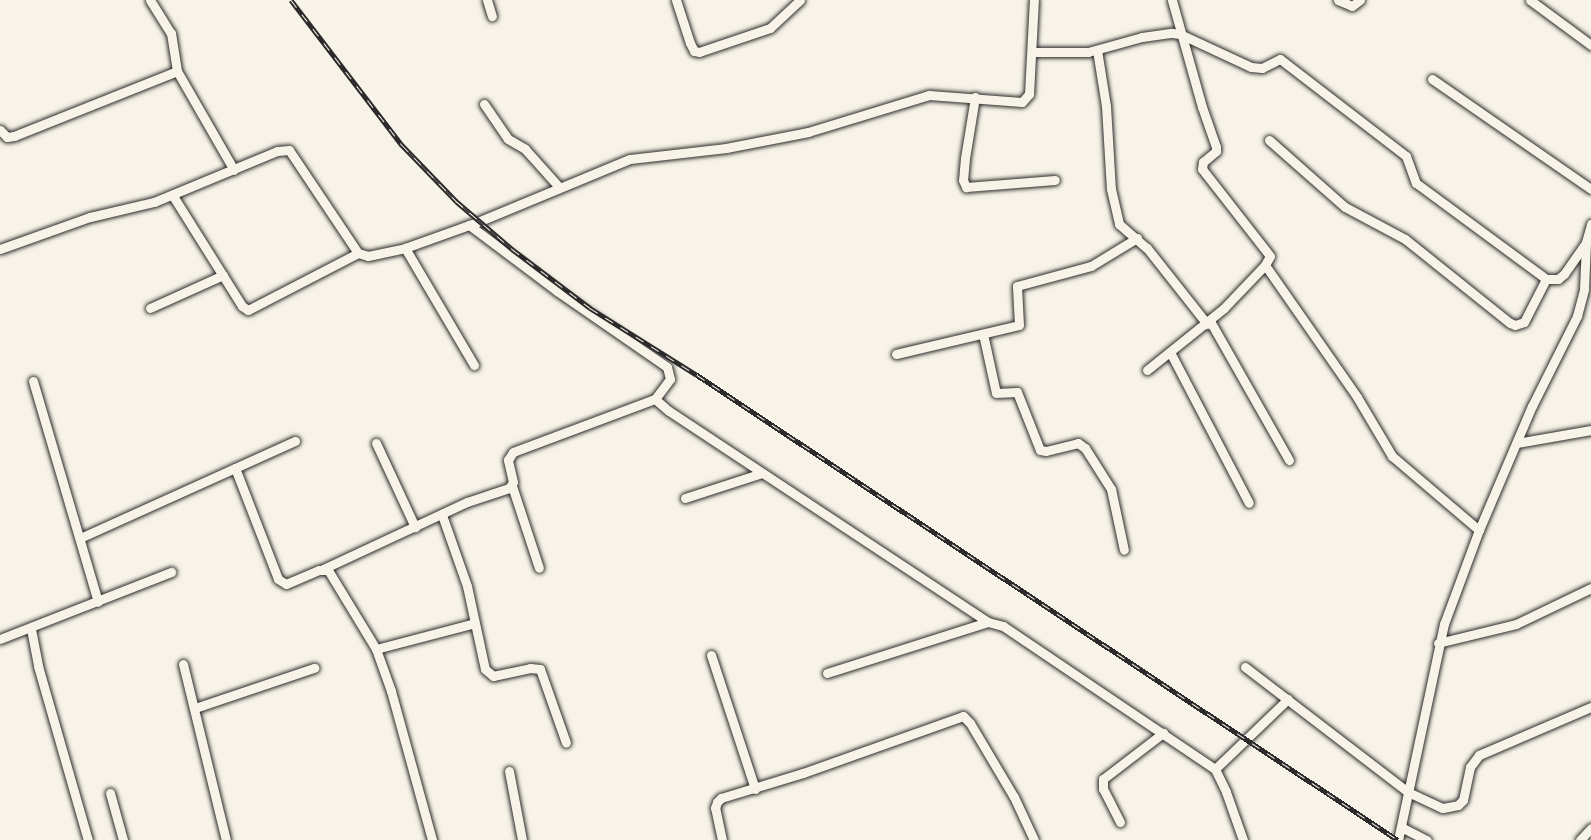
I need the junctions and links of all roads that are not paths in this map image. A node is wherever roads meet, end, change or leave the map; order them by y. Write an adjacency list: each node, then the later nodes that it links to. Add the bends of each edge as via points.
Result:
1 (150, 0): 15 (street, via 171,33)
2 (487, 0): 10 (street)
3 (676, 0): 4 (street, via 690,43 699,52 770,28)
4 (800, 0)
5 (1034, 0): 14 (street)
6 (1172, 0): 11 (street)
7 (1338, 0): 8 (street, via 1352,6)
8 (1360, 0)
9 (1530, 0): 12 (street)
10 (492, 16)
11 (1180, 34): 13 (street, via 1142,37); 33 (street, via 1216,147 1202,169 1268,251); 35 (street, via 1251,68 1262,68 1280,58 1406,156 1416,183)
12 (1591, 45)
13 (1097, 50): 14 (street); 28 (street, via 1107,106 1116,215 1124,230)
14 (1033, 52): 17 (street, via 1027,99 1017,102)
15 (177, 71): 19 (street, via 14,136 7,137); 21 (street)
16 (1432, 79): 24 (street)
17 (975, 97): 22 (street, via 965,158 966,187); 23 (street, via 929,95 808,132 726,148 630,159)
18 (484, 104): 23 (street, via 508,139 525,150)
19 (0, 130)
20 (1269, 140): 35 (street, via 1353,213 1405,239 1510,323 1524,322)
21 (234, 170): 25 (street); 32 (street, via 277,151 289,150)
22 (1055, 180)
23 (560, 188): 27 (street)
24 (1591, 189)
25 (173, 195): 31 (street, via 90,217); 34 (street)
26 (1591, 224): 29 (street)
27 (469, 225): 30 (street); 44 (street, via 667,367 670,380)
28 (1137, 238): 37 (street); 38 (street, via 1091,266 1020,284 1015,290 1019,325)
29 (1586, 242): 35 (street, via 1564,274 1558,279); 48 (street, via 1584,289 1577,316)
30 (405, 248): 32 (street, via 368,256); 41 (street)
31 (0, 249)
32 (358, 253): 34 (street, via 248,310)
33 (1265, 265): 37 (street); 57 (street, via 1392,456)
34 (223, 275): 36 (street)
35 (1546, 279)
36 (150, 308)
37 (1208, 322): 39 (street); 49 (street)
38 (983, 334): 40 (street); 59 (street, via 996,393 1017,392 1040,450 1046,452 1078,443 1085,448 1111,489)
39 (1170, 352): 42 (street); 54 (street)
40 (896, 354)
41 (474, 365)
42 (1147, 370)
43 (33, 381): 58 (street)
44 (655, 399): 51 (street); 52 (street, via 513,452 508,460)
45 (1591, 430): 48 (street)
46 (295, 441): 50 (street)
47 (376, 443): 56 (street)
48 (1517, 443): 57 (street)
49 (1289, 460)
50 (235, 468): 58 (street); 60 (street, via 278,579 291,583)
51 (762, 473): 53 (street); 65 (street)
52 (512, 486): 55 (street); 61 (street)
53 (685, 498)
54 (1249, 503)
55 (442, 514): 56 (street); 66 (street, via 462,567)
56 (415, 527): 60 (street)
57 (1479, 530): 69 (street)
58 (80, 538): 64 (street)
59 (1124, 550)
60 (323, 568): 70 (street, via 333,574)
61 (539, 568)
62 (171, 572): 64 (street)
63 (1591, 588): 69 (street, via 1516,624)
64 (98, 602): 67 (street)
65 (988, 622): 75 (street); 79 (street, via 1013,632)
66 (476, 623): 70 (street); 80 (street, via 488,674 540,669)
67 (31, 629): 68 (street); 89 (street, via 43,685)
68 (0, 639)
69 (1438, 643): 84 (street)
70 (376, 649): 92 (street)
71 (711, 655): 83 (street)
72 (183, 664): 78 (street)
73 (1245, 667): 76 (street)
74 (314, 668): 78 (street)
75 (827, 673)
76 (1288, 699): 81 (street); 84 (street)
77 (1591, 707): 84 (street, via 1479,755 1470,767 1463,800 1458,805 1434,806)
78 (195, 708): 91 (street)
79 (1163, 733): 81 (street); 86 (street, via 1103,778 1103,789)
80 (566, 743)
81 (1215, 769): 96 (street)
82 (509, 771): 93 (street)
83 (755, 789): 94 (street, via 717,802); 95 (street, via 963,716 1014,797)
84 (1408, 792): 87 (street)
85 (110, 793): 90 (street)
86 (1120, 822)
87 (1401, 827): 97 (street); 98 (street)
88 (1591, 828): 99 (street)
89 (88, 840)
90 (123, 840)
91 (226, 840)
92 (432, 840)
93 (522, 840)
94 (722, 840)
95 (1034, 840)
96 (1244, 840)
97 (1398, 840)
98 (1427, 840)
99 (1580, 840)

